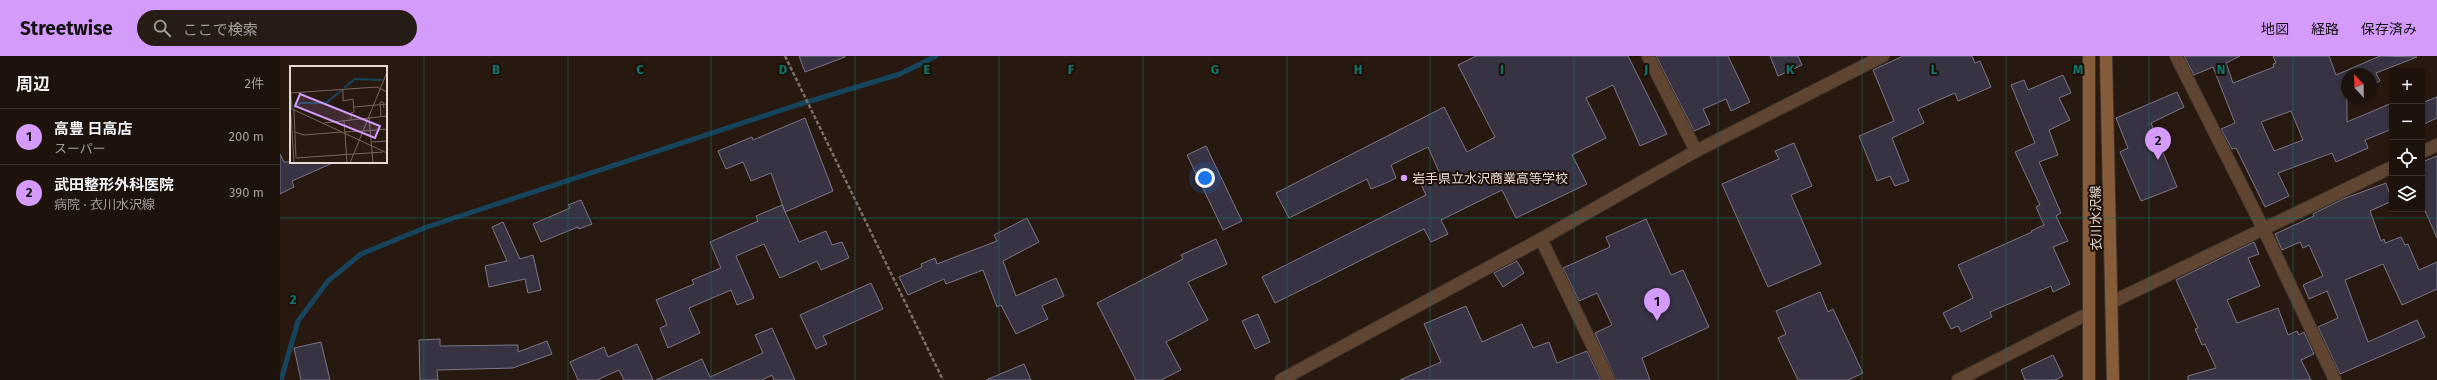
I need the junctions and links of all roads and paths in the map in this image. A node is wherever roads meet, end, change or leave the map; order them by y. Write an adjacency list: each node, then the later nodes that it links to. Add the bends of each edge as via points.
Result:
1 (785, 56): 15 (path)
2 (1648, 56): 8 (street)
3 (1883, 56): 8 (street)
4 (2089, 56): 14 (main road, 衣川水沢線)
5 (2106, 56): 13 (main road, 衣川水沢線)
6 (2176, 56): 11 (street)
7 (2437, 145): 9 (street)
8 (1696, 151): 12 (street)
9 (2425, 151)
10 (2389, 168): 11 (street)
11 (2264, 230): 13 (street); 21 (street)
12 (1541, 239): 16 (street); 17 (street)
13 (2112, 302): 20 (main road, 衣川水沢線)
14 (2089, 314): 18 (street); 19 (main road, 衣川水沢線)
15 (943, 380)
16 (1280, 380)
17 (1609, 380)
18 (1958, 380)
19 (2089, 380)
20 (2113, 380)
21 (2335, 380)

